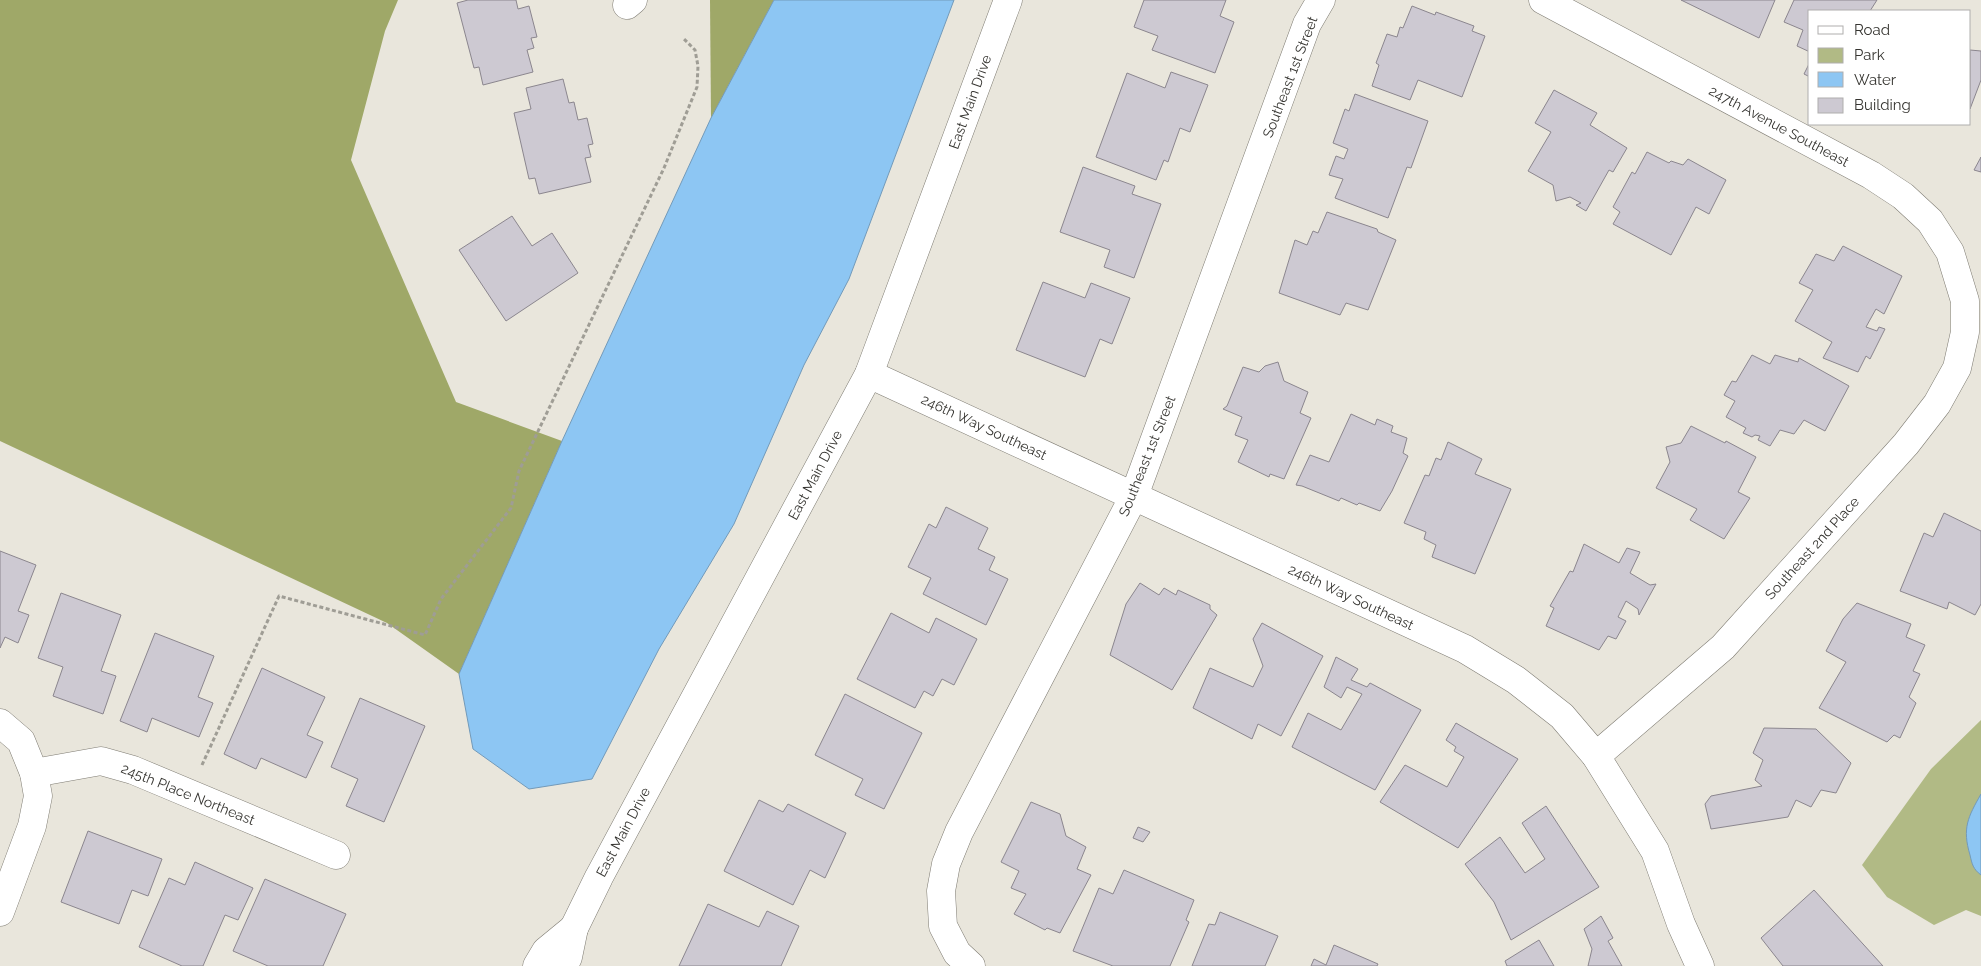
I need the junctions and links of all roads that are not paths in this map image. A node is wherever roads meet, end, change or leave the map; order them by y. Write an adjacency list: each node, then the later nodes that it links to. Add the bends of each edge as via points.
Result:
1 (1008, 0): 5 (street, East Main Drive)
2 (1321, 0): 6 (street, Southeast 1st Street, via 1307,24)
3 (1543, 0): 4 (street, 247th Avenue Southeast, via 1871,175 1903,196 1930,221 1950,252)
4 (1965, 301): 8 (street, Southeast 2nd Place, via 1965,332 1957,368 1937,404 1906,444 1723,647)
5 (869, 374): 6 (street, 246th Way Southeast); 12 (street, East Main Drive)
6 (1134, 496): 8 (street, 246th Way Southeast, via 1465,649 1516,680 1562,716); 15 (street, Southeast 1st Street, via 959,832 946,864 942,926 957,953)
7 (0, 723): 9 (street, via 20,742)
8 (1596, 756): 16 (street, 246th Way Southeast, via 1655,851)
9 (34, 773): 10 (street, 245th Place Northeast, via 101,761 133,770); 11 (street, via 38,796 32,826)
10 (336, 855)
11 (0, 912)
12 (574, 928): 13 (street, East Main Drive, via 546,951); 14 (street, East Main Drive)
13 (537, 966)
14 (564, 966)
15 (971, 966)
16 (1700, 966)

